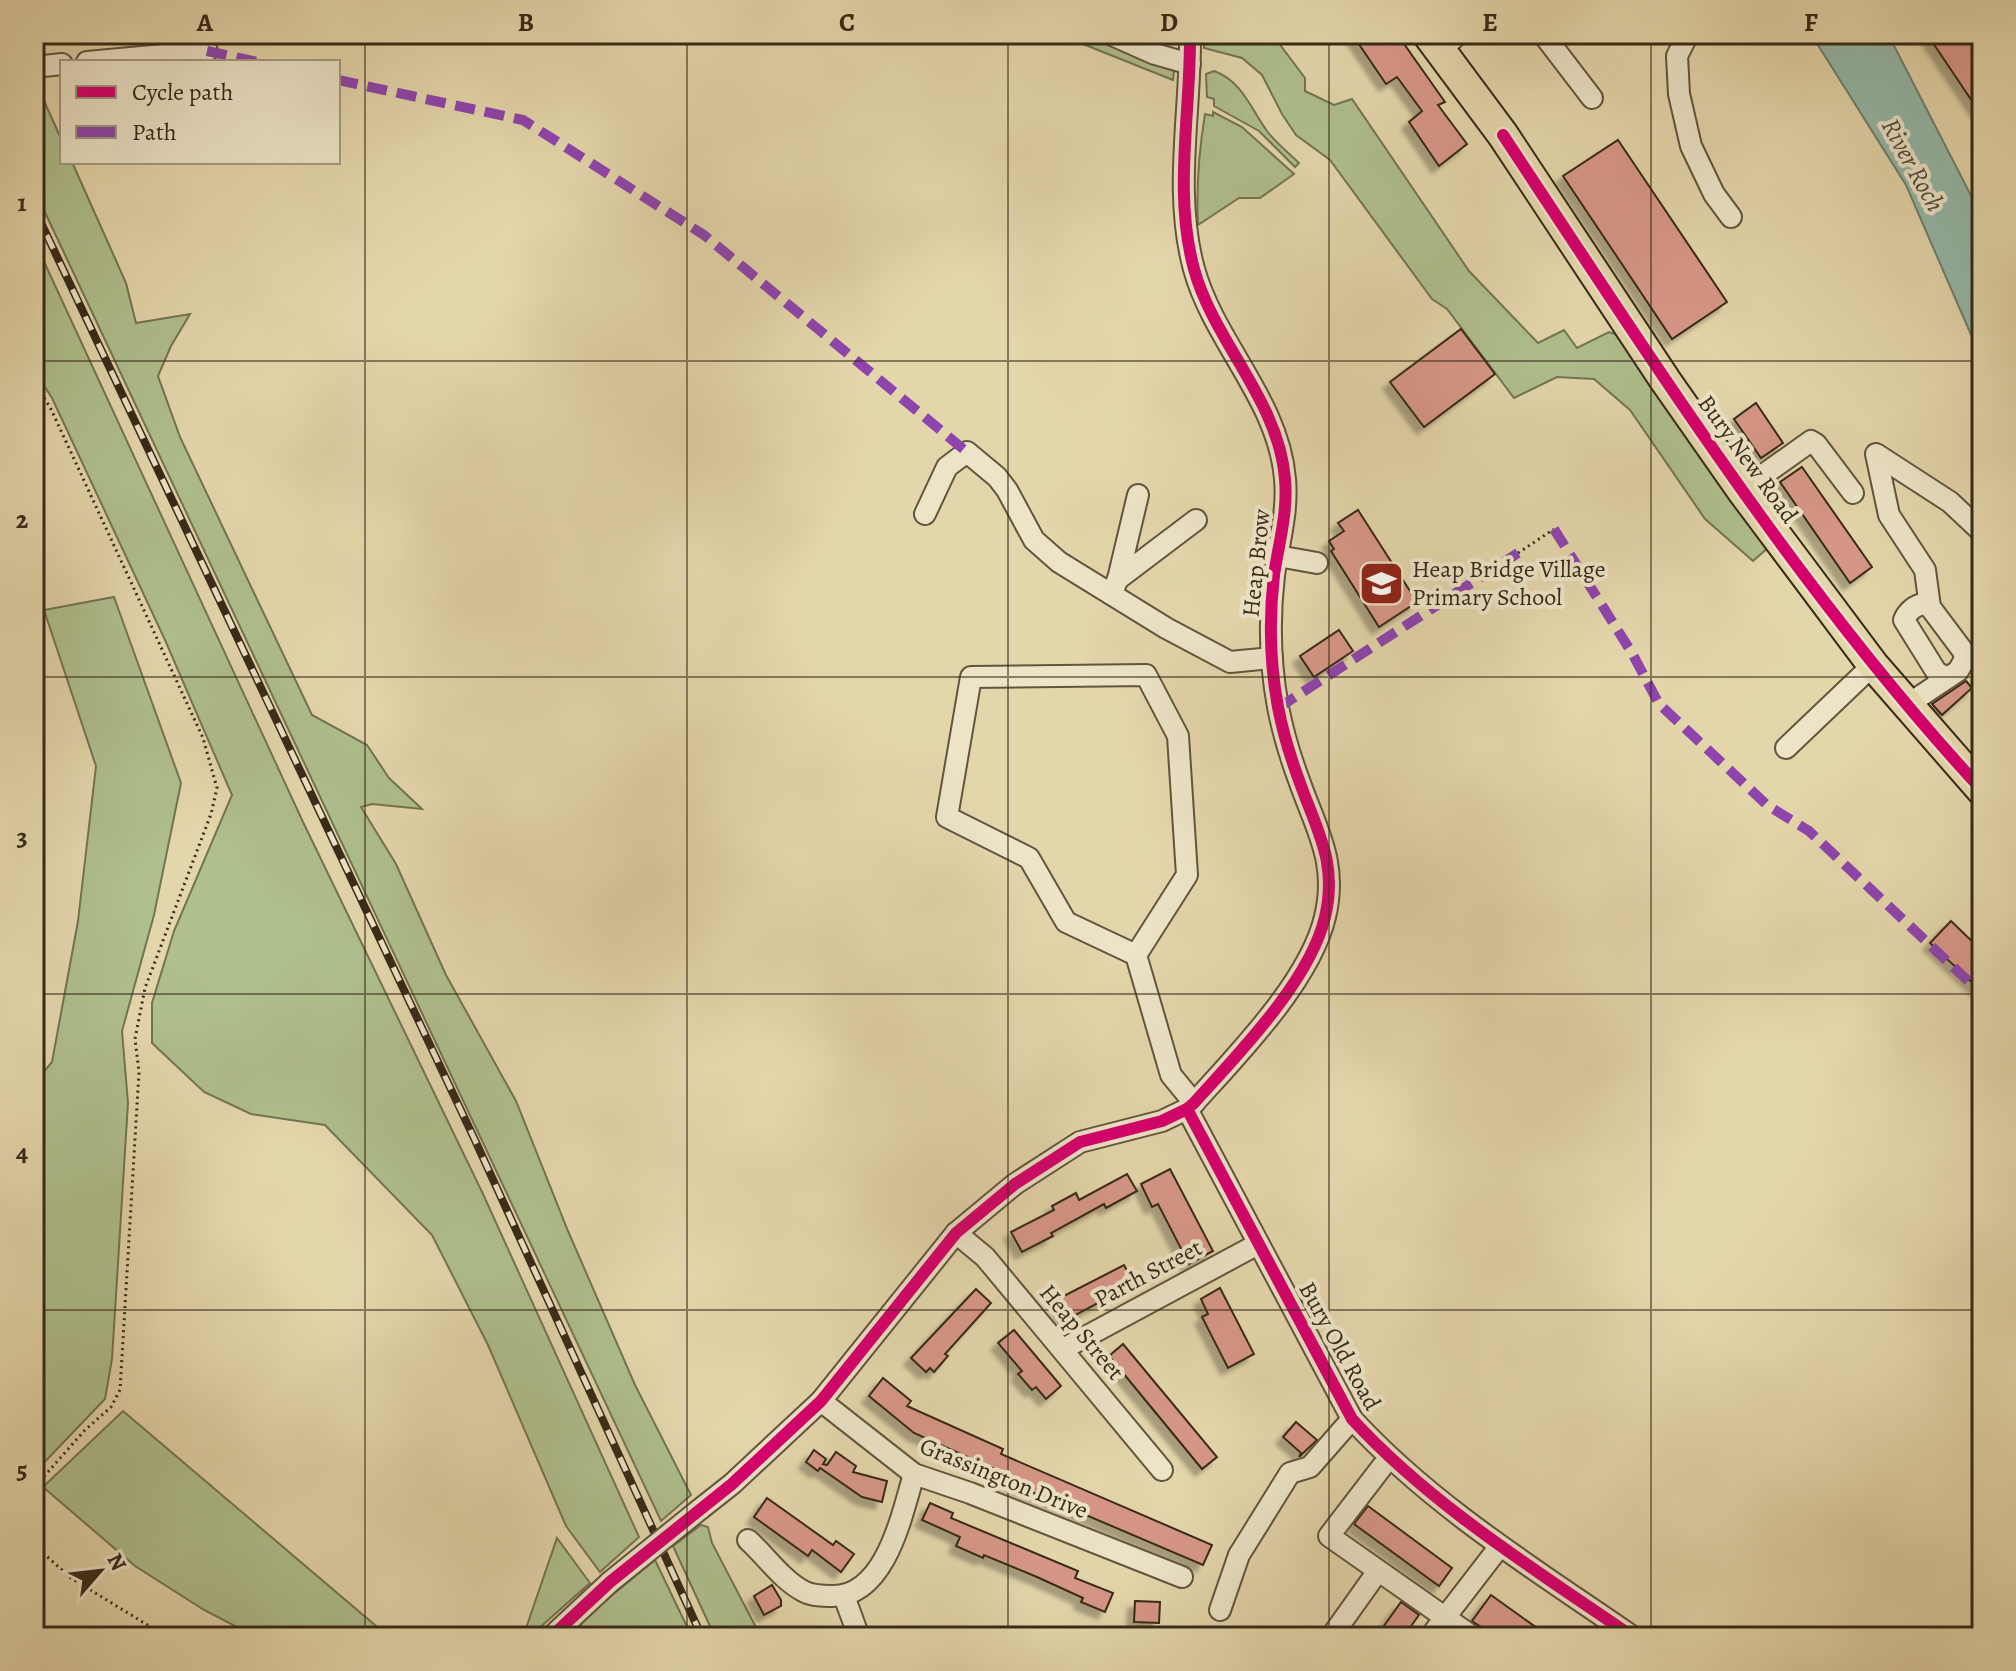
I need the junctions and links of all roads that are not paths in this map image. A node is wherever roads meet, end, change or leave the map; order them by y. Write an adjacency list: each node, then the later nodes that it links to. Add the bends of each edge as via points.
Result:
1 (1110, 34): 9 (street)
2 (1190, 34): 9 (street, Heap Brow)
3 (1543, 34): 11 (street)
4 (1688, 34): 12 (street, via 1677,56 1691,146)
5 (1442, 40): 13 (highway, Bury New Road)
6 (207, 51): 7 (street)
7 (109, 60)
8 (60, 64): 10 (street)
9 (1190, 64): 19 (street, Heap Brow, via 1185,223 1194,270 1209,307 1270,420 1279,449 1285,505)
10 (34, 67)
11 (1592, 98)
12 (1731, 217)
13 (1742, 490): 14 (street, via 1811,441); 24 (highway, Bury New Road)
14 (1853, 493)
15 (1138, 495): 21 (street)
16 (925, 514): 21 (street, via 947,467 967,452 1002,483 1034,540 1059,562)
17 (1196, 520): 21 (street)
18 (1982, 532): 22 (street, via 1950,502 1876,454 1885,507 1925,570)
19 (1278, 556): 20 (street); 23 (street, Heap Brow)
20 (1317, 563)
21 (1114, 587): 23 (street, via 1230,662)
22 (1930, 607): 25 (street, via 1965,659); 25 (street, via 1915,606 1904,620 1937,673)
23 (1272, 658): 30 (street, Heap Brow, via 1288,745 1325,846 1329,897 1320,936 1297,977 1252,1038)
24 (1873, 665): 26 (highway, Bury New Road); 27 (street)
25 (1947, 677): 26 (street)
26 (1907, 705): 28 (highway, Bury New Road)
27 (1786, 748)
28 (1982, 790)
29 (1136, 955): 29 (street, via 1187,875 1178,736 1146,675 971,677 947,817 1029,858 1066,922); 30 (street, Bury Old Road, via 1171,1075)
30 (1190, 1106): 31 (street, via 1162,1121 1080,1142 1015,1184); 32 (street, Bury Old Road)
31 (956, 1233): 33 (street, Heap Street, via 985,1257); 34 (street)
32 (1258, 1244): 33 (street, Parth Street); 35 (street, Bury Old Road)
33 (1063, 1349): 37 (street, Heap Street)
34 (821, 1401): 38 (street, Grassington Drive); 46 (street, bridge)
35 (1352, 1419): 36 (street, Bury Old Road); 44 (street, via 1310,1467 1290,1473 1239,1555)
36 (1388, 1459): 40 (street, Bury Old Road); 41 (street, via 1329,1536)
37 (1162, 1470)
38 (914, 1474): 42 (street, Grassington Drive); 43 (street, via 887,1553 866,1582)
39 (748, 1540): 43 (street, via 806,1593)
40 (1500, 1546): 45 (street); 51 (street, Bury Old Road)
41 (1378, 1571): 45 (street); 48 (street)
42 (1182, 1577)
43 (844, 1596): 47 (street)
44 (1220, 1610)
45 (1445, 1618): 49 (street); 50 (street)
46 (551, 1637)
47 (859, 1637)
48 (1331, 1637)
49 (1430, 1637)
50 (1473, 1637)
51 (1633, 1637)

